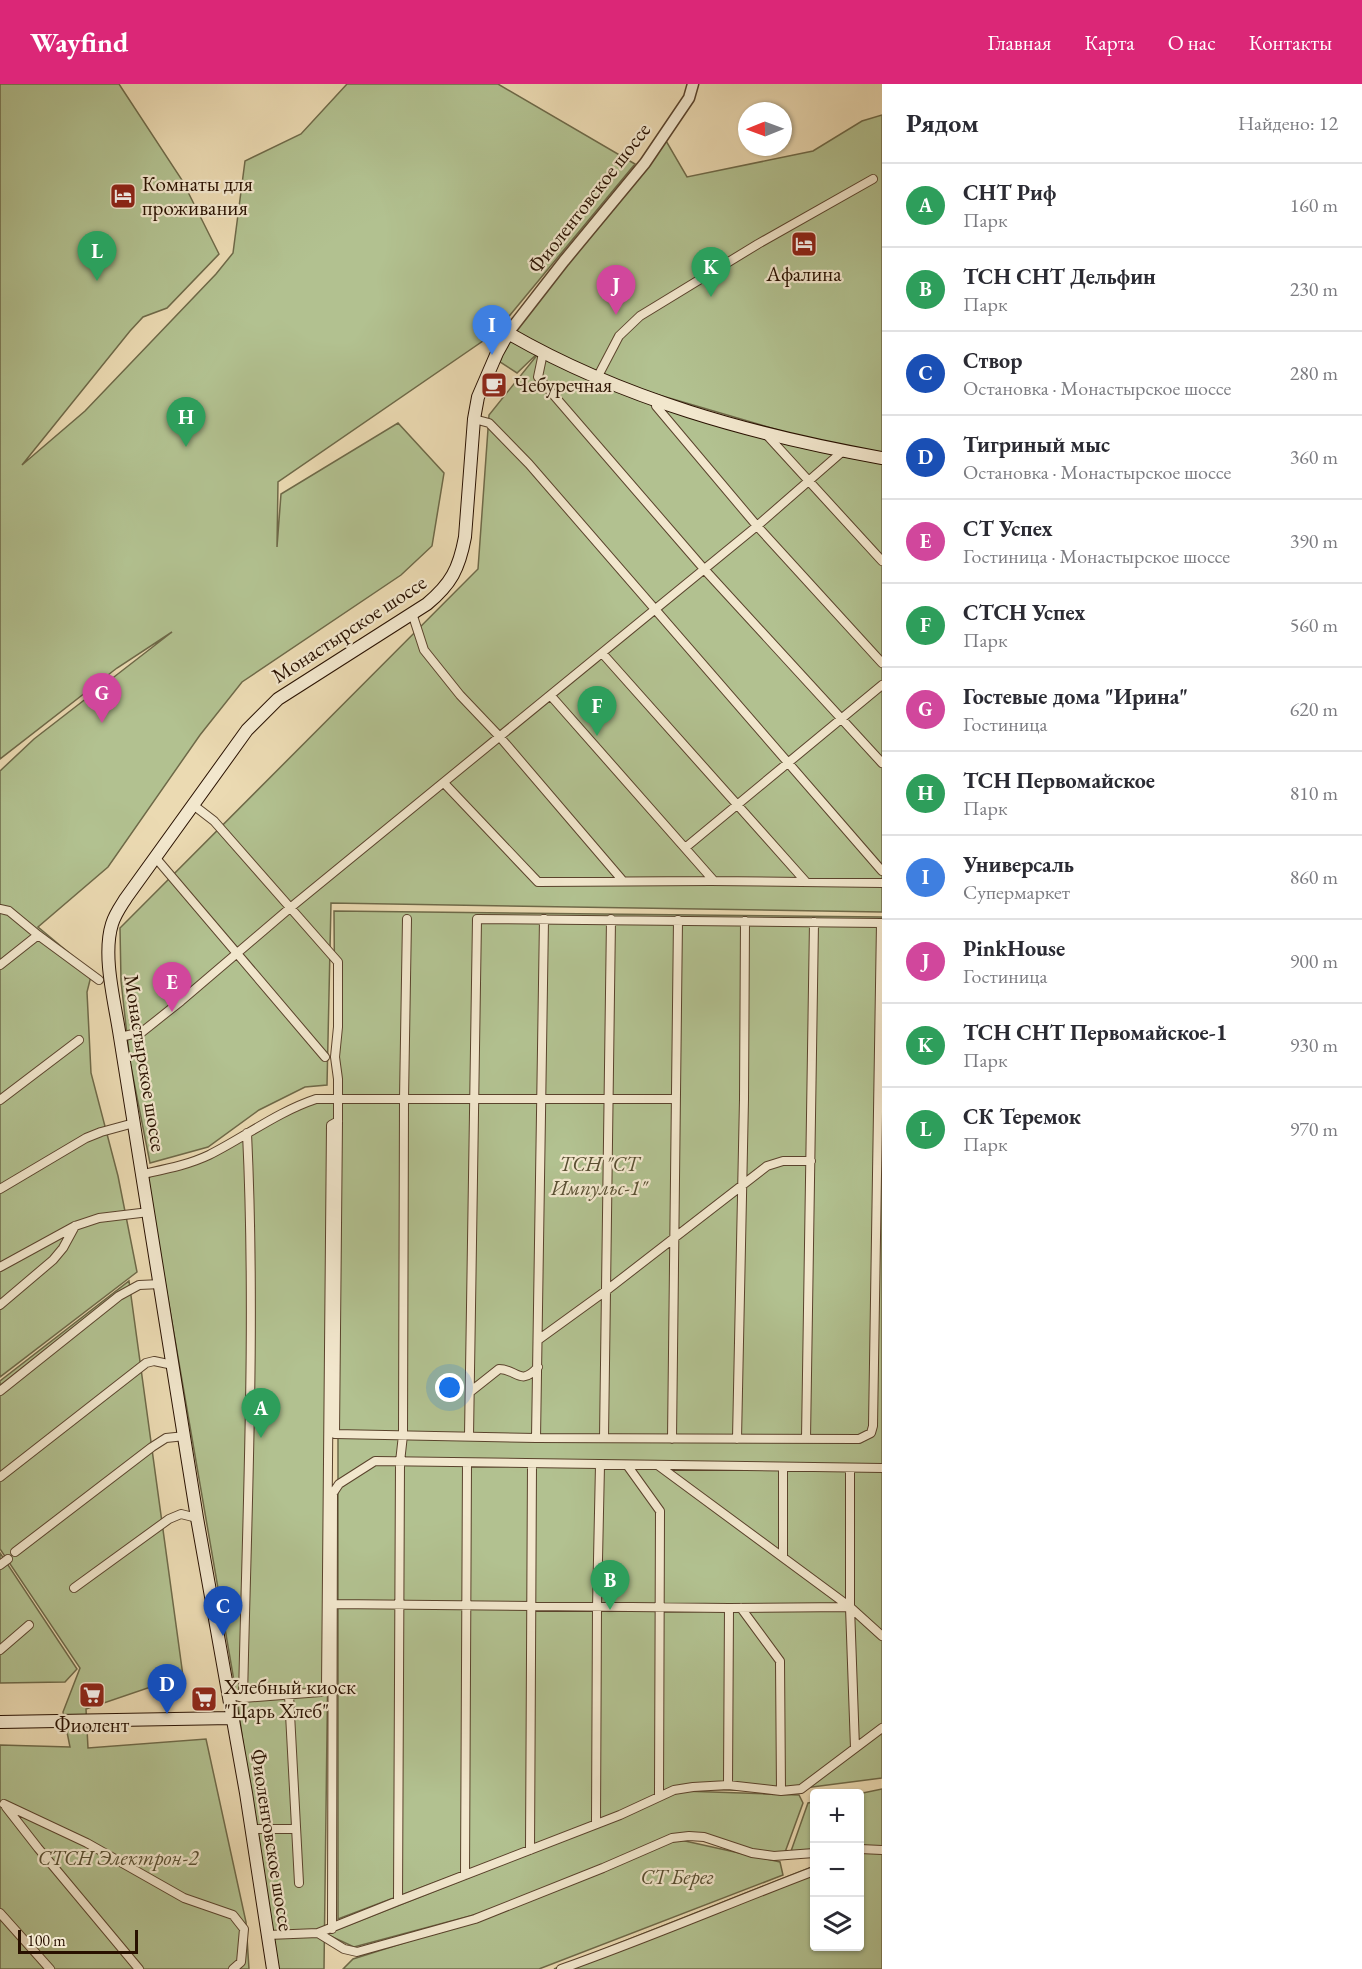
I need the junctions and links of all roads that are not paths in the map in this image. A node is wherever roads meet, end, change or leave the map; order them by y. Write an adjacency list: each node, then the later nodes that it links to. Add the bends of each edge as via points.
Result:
1 (693, 84): 3 (street, Фиолентовское шоссе, via 689,98 645,163)
2 (873, 179): 5 (street, via 640,316 619,336)
3 (508, 333): 4 (main road); 7 (main road, Монастырское шоссе, via 478,397)
4 (543, 353): 5 (main road); 14 (street, via 538,376)
5 (597, 378): 6 (main road)
6 (657, 399): 8 (main road); 12 (street, via 656,406)
7 (474, 418): 15 (street, via 489,423 529,464); 16 (main road, Монастырское шоссе, via 462,556 443,590)
8 (764, 432): 9 (main road); 11 (street)
9 (843, 451): 10 (main road); 11 (street)
10 (882, 458)
11 (808, 482): 12 (street); 13 (street)
12 (757, 526): 14 (street); 18 (street)
13 (882, 561)
14 (704, 568): 15 (street); 21 (street)
15 (655, 609): 17 (street); 24 (street)
16 (412, 613): 22 (street, via 424,650); 26 (main road, Монастырское шоссе, via 278,699 247,730)
17 (602, 653): 20 (street); 27 (street)
18 (882, 663)
19 (882, 685): 21 (street)
20 (550, 696): 22 (street); 28 (street)
21 (842, 719): 23 (street); 24 (street)
22 (499, 736): 25 (street); 31 (street)
23 (882, 763)
24 (789, 764): 27 (street); 30 (street)
25 (444, 783): 31 (street, via 538,882); 35 (street)
26 (192, 804): 29 (main road, Монастырское шоссе); 35 (street, via 214,821)
27 (738, 805): 28 (street); 33 (street)
28 (685, 848): 32 (street)
29 (155, 857): 44 (street); 47 (main road, Монастырское шоссе, via 117,912 109,938)
30 (882, 870)
31 (623, 881): 32 (street)
32 (714, 881): 33 (street)
33 (806, 882): 34 (street)
34 (882, 883)
35 (290, 908): 44 (street); 50 (street, via 338,962)
36 (0, 909): 43 (street, via 9,910)
37 (406, 919): 51 (street)
38 (544, 919): 39 (street); 53 (street, via 477,919); 54 (street)
39 (611, 920): 40 (street); 55 (street)
40 (678, 920): 41 (street); 56 (street)
41 (745, 921): 42 (street); 62 (street)
42 (814, 922): 60 (street); 83 (street, via 880,923 873,1426 871,1433 859,1439)
43 (38, 935): 45 (street); 46 (street)
44 (238, 954): 47 (street, via 142,1032); 49 (street)
45 (0, 965)
46 (99, 980)
47 (120, 1037): 58 (main road, Монастырское шоссе)
48 (79, 1040): 52 (street)
49 (326, 1057)
50 (338, 1098): 51 (street); 57 (street); 59 (street, via 302,1104)
51 (404, 1099): 53 (street); 76 (street)
52 (0, 1100)
53 (474, 1100): 54 (street); 75 (street)
54 (542, 1100): 55 (street); 71 (street)
55 (609, 1100): 56 (street); 69 (street)
56 (675, 1100): 66 (street)
57 (338, 1121): 76 (street, via 335,1434); 113 (street, via 331,1125 326,1687 321,1692)
58 (134, 1124): 61 (main road, Монастырское шоссе); 63 (street, via 86,1138)
59 (247, 1133): 61 (street, via 187,1164); 114 (street, via 250,1355)
60 (811, 1161): 62 (street, via 772,1163); 83 (street)
61 (143, 1174): 64 (main road, Монастырское шоссе)
62 (742, 1185): 66 (street); 82 (street)
63 (0, 1189)
64 (149, 1212): 65 (street, via 99,1218); 68 (main road, Монастырское шоссе)
65 (75, 1226): 67 (street); 70 (street, via 53,1260)
66 (674, 1237): 69 (street); 81 (street)
67 (0, 1267)
68 (161, 1284): 72 (main road, Монастырское шоссе); 74 (street, via 139,1285 114,1300)
69 (607, 1290): 71 (street); 80 (street)
70 (0, 1305)
71 (538, 1340): 73 (street)
72 (174, 1365): 77 (main road, Монастырское шоссе); 93 (street, via 146,1363)
73 (538, 1368): 75 (street, via 525,1377 500,1369); 79 (street)
74 (0, 1391)
75 (470, 1392): 78 (street)
76 (403, 1435): 78 (street); 84 (street)
77 (185, 1436): 94 (main road, Монастырское шоссе); 95 (street, via 166,1437)
78 (469, 1436): 79 (street)
79 (536, 1438): 80 (street)
80 (604, 1438): 81 (street)
81 (672, 1439): 82 (street)
82 (737, 1439): 83 (street)
83 (807, 1439)
84 (400, 1462): 85 (street); 100 (street, via 375,1461 339,1484 333,1493); 101 (street)
85 (467, 1463): 86 (street); 102 (street)
86 (532, 1464): 87 (street); 103 (street)
87 (600, 1465): 88 (street); 104 (street)
88 (627, 1465): 89 (street); 105 (street, via 660,1511)
89 (659, 1466): 90 (street); 96 (street)
90 (783, 1467): 91 (street); 96 (street)
91 (850, 1468): 92 (street); 106 (street)
92 (882, 1468)
93 (0, 1477)
94 (197, 1518): 99 (street, via 181,1514 170,1519); 112 (main road, Монастырское шоссе)
95 (15, 1551)
96 (783, 1557): 106 (street)
97 (8, 1559): 98 (street)
98 (0, 1565)
99 (74, 1588)
100 (333, 1604): 101 (street); 135 (street)
101 (399, 1604): 102 (street); 133 (street)
102 (466, 1605): 103 (street); 131 (street)
103 (532, 1606): 104 (street); 127 (street)
104 (597, 1607): 105 (street); 123 (street)
105 (659, 1607): 107 (street); 121 (street)
106 (849, 1607): 108 (street); 110 (street); 118 (street)
107 (729, 1608): 108 (street); 119 (street)
108 (741, 1608): 120 (street, via 780,1661)
109 (29, 1625): 111 (street)
110 (882, 1636)
111 (0, 1650)
112 (228, 1694): 114 (street); 115 (main road, Монастырское шоссе)
113 (289, 1695): 114 (street); 124 (street)
114 (243, 1698)
115 (232, 1718): 116 (main road); 125 (main road, Фиолентовское шоссе)
116 (0, 1722)
117 (882, 1728): 118 (street)
118 (855, 1748): 120 (street, via 801,1789)
119 (728, 1785): 120 (street); 121 (street, via 693,1787)
120 (782, 1791)
121 (659, 1795): 123 (street)
122 (2, 1803): 139 (street); 140 (street, via 87,1843 184,1898 233,1915 244,1929 241,1962)
123 (596, 1824): 127 (street)
124 (296, 1828): 125 (street); 132 (street)
125 (251, 1829): 137 (main road, Фиолентовское шоссе)
126 (864, 1849): 128 (street)
127 (530, 1850): 131 (street)
128 (882, 1850)
129 (810, 1853): 136 (street, via 774,1856 681,1836 475,1919 357,1952)
130 (810, 1872): 142 (street)
131 (465, 1875): 133 (street)
132 (299, 1883)
133 (398, 1901): 135 (street)
134 (0, 1913): 138 (street)
135 (332, 1929): 136 (street)
136 (318, 1933): 137 (street)
137 (268, 1935): 141 (main road, Фиолентовское шоссе)
138 (50, 1969)
139 (139, 1969)
140 (233, 1969)
141 (273, 1969)
142 (561, 1969)

